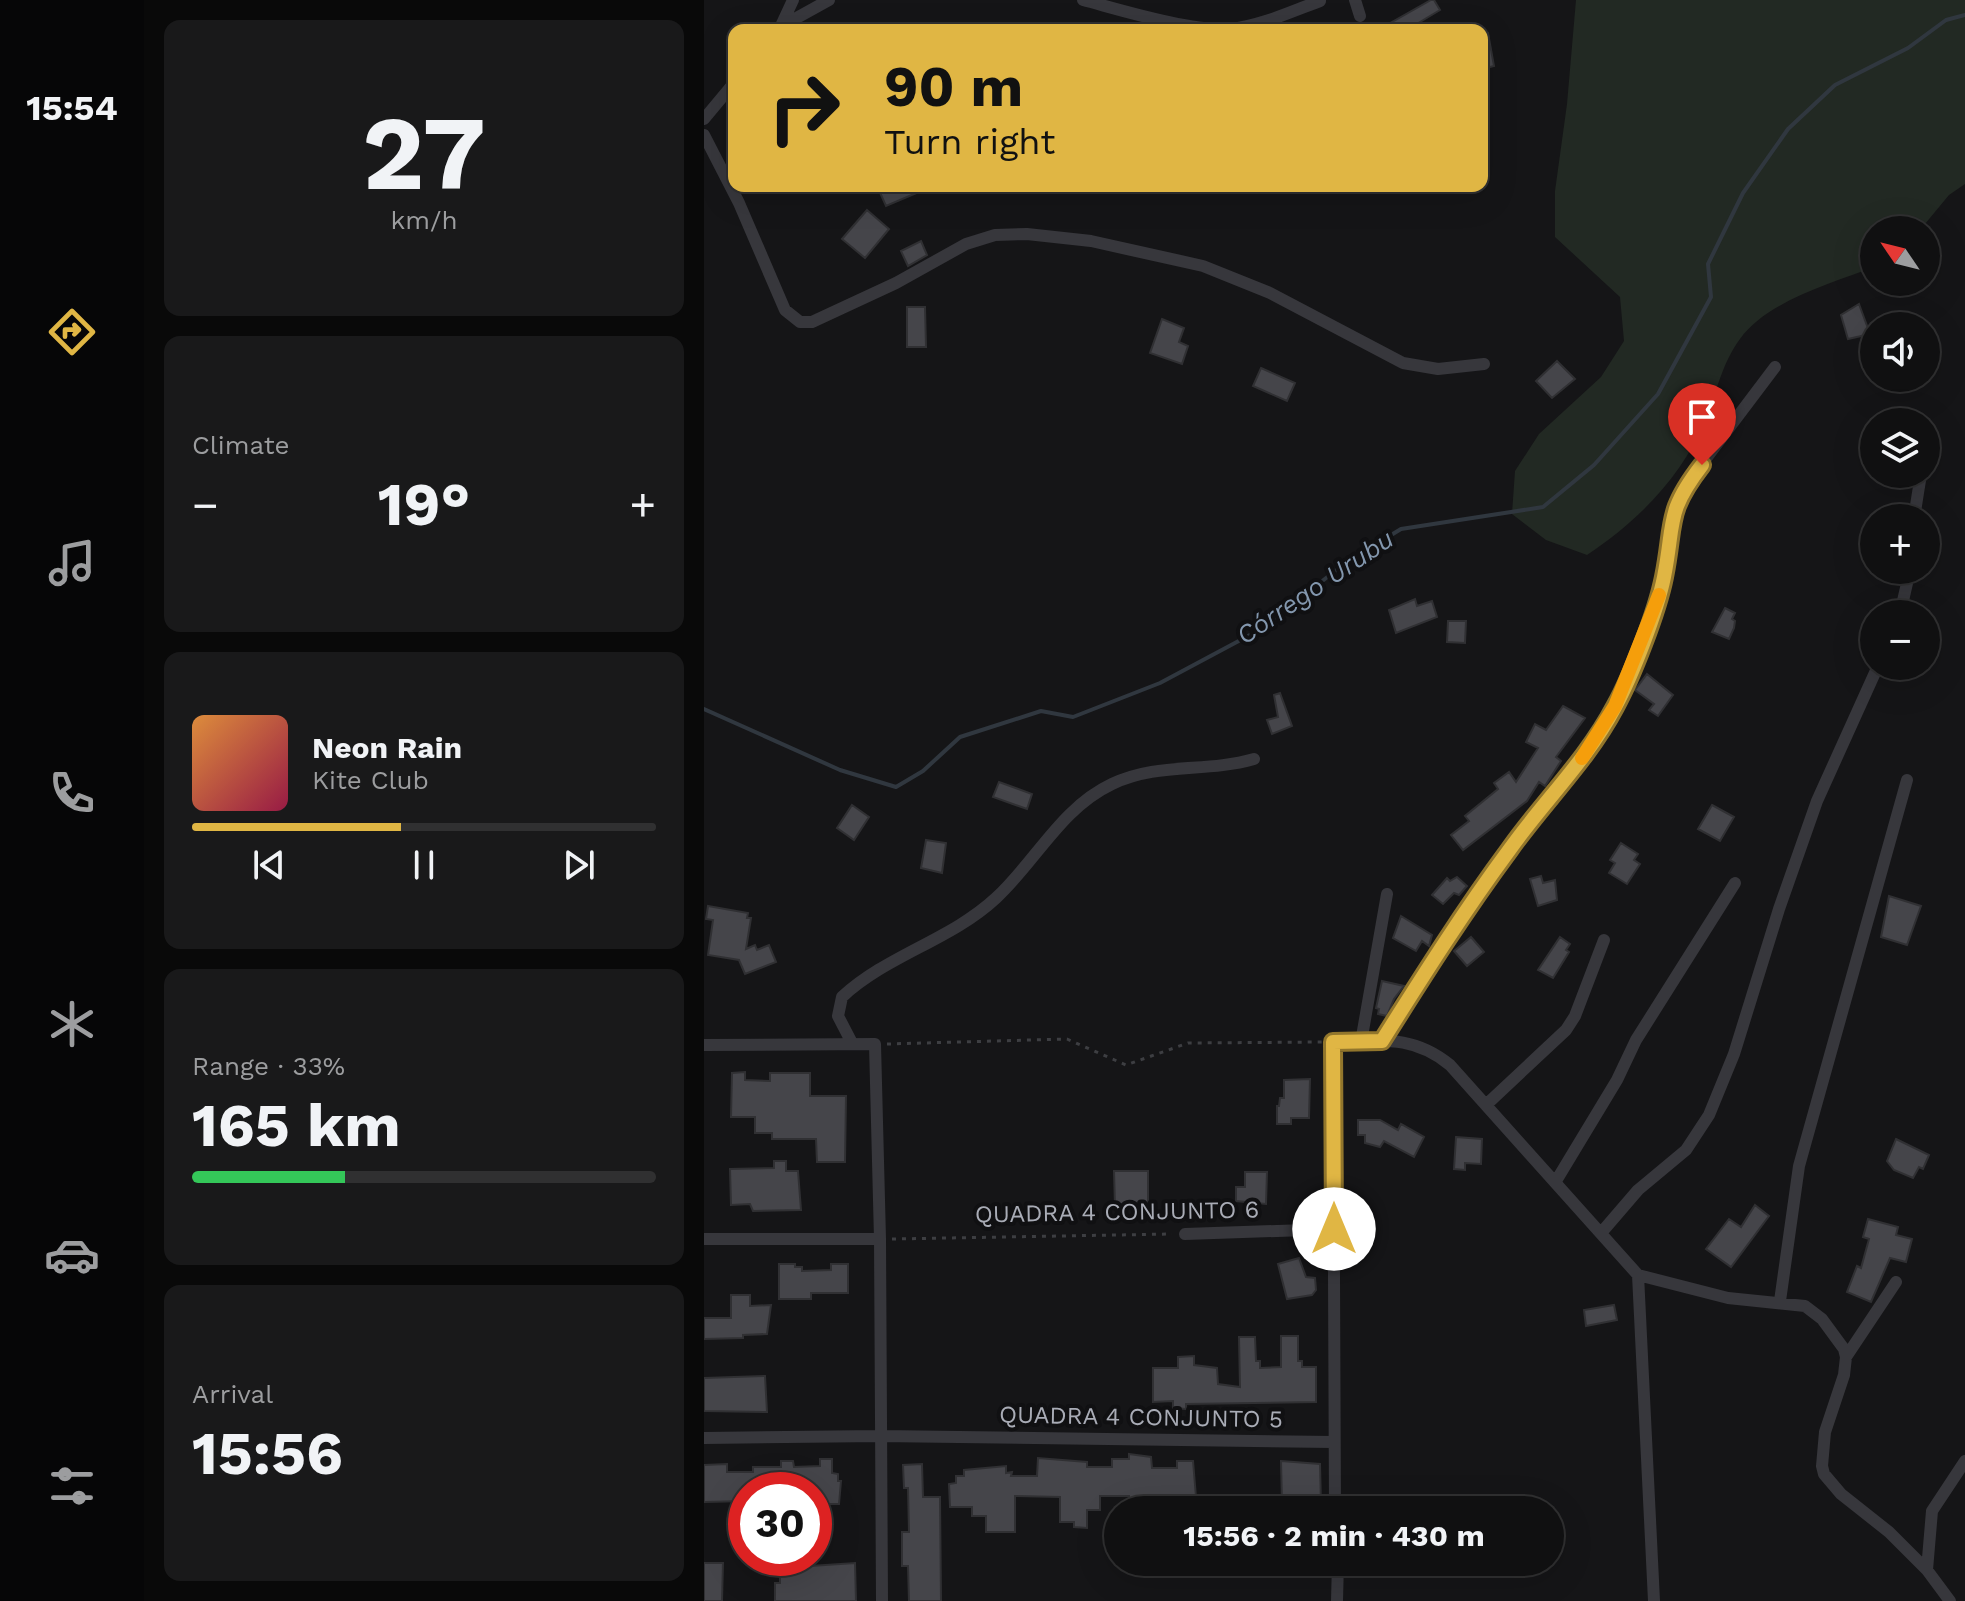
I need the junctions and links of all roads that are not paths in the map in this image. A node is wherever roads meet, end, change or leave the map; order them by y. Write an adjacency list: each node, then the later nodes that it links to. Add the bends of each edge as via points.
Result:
1 (793, 0): 7 (street)
2 (829, 0): 8 (street)
3 (1083, 0): 9 (street)
4 (1355, 0): 6 (street)
5 (1320, 1): 10 (street)
6 (1360, 16)
7 (782, 24)
8 (787, 24)
9 (1197, 24)
10 (1255, 24)
11 (728, 90): 12 (street)
12 (704, 119)
13 (704, 135): 14 (street)
14 (728, 182)
15 (733, 192): 16 (street, via 785,310 800,322 812,322 896,283 966,244 995,235 1027,234 1091,241 1203,266 1270,293 1403,363 1438,369)
16 (1484, 364)
17 (1775, 367): 24 (street, via 1683,489 1674,508 1654,611 1594,743 1511,846)
18 (1872, 680): 31 (street, via 1817,801 1709,1115 1686,1150 1638,1190)
19 (1254, 759): 26 (street, via 1223,768 1144,771 1092,794 996,898 842,997 838,1016)
20 (1907, 780): 37 (street, via 1799,1166)
21 (1735, 883): 29 (street, via 1636,1040)
22 (1387, 894): 25 (street)
23 (1604, 940): 28 (street, via 1566,1030)
24 (1382, 1041): 25 (street); 28 (street, via 1407,1041 1436,1053)
25 (1361, 1042): 30 (street, via 1333,1042)
26 (852, 1043): 27 (street); 34 (street, via 875,1044)
27 (704, 1045)
28 (1487, 1104): 29 (street)
29 (1556, 1181): 31 (street)
30 (1334, 1229): 32 (street, QUADRA 4 CONJUNTO 6); 41 (street)
31 (1601, 1233): 35 (street)
32 (1185, 1234)
33 (704, 1239): 34 (street)
34 (880, 1239): 39 (street)
35 (1638, 1275): 37 (street, via 1728,1298); 48 (street)
36 (1896, 1282): 38 (street)
37 (1780, 1301): 38 (street, via 1814,1312)
38 (1846, 1357): 44 (street, via 1825,1432 1824,1474)
39 (880, 1436): 40 (street, QUADRA 4 CONJUNTO 5); 41 (street, QUADRA 4 CONJUNTO 5); 46 (street)
40 (704, 1438)
41 (1333, 1442): 43 (street)
42 (1965, 1461): 44 (street, via 1932,1511)
43 (1335, 1496)
44 (1927, 1570): 49 (street)
45 (1338, 1576): 47 (street)
46 (882, 1601)
47 (1337, 1601)
48 (1654, 1601)
49 (1950, 1601)

